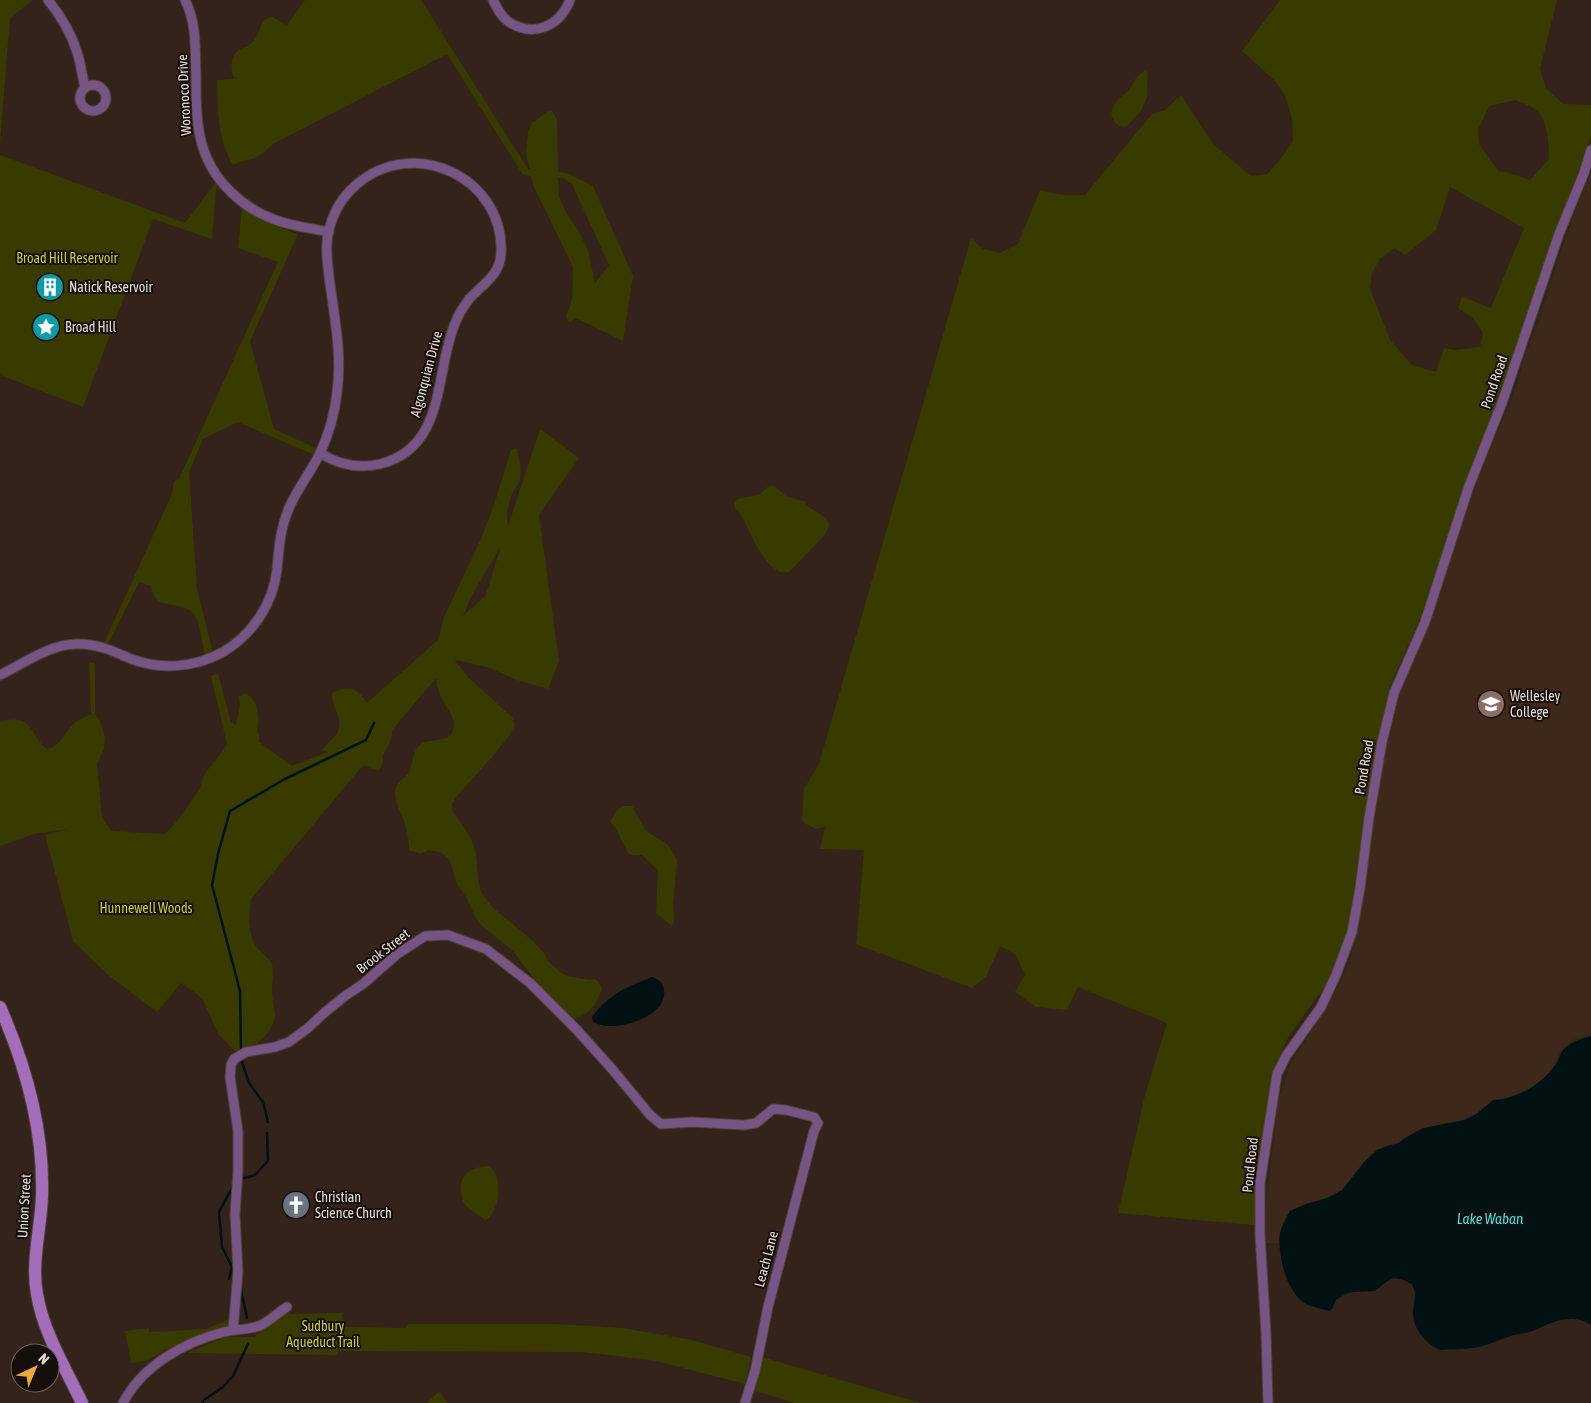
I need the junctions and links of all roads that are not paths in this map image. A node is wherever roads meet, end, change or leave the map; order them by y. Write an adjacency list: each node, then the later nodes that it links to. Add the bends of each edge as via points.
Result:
1 (48, 0): 5 (street, via 71,35)
2 (185, 0): 7 (street, Woronoco Drive, via 194,32 199,136 214,174 235,196 263,215)
3 (493, 0): 4 (street, via 509,22 536,30 556,21)
4 (570, 0)
5 (85, 87)
6 (1591, 150): 18 (street, Pond Road, via 1469,486 1425,622 1394,693 1382,742 1352,932 1321,1007 1277,1074 1260,1183)
7 (328, 232): 8 (street, Algonquian Drive, via 339,369 334,410); 8 (street, Algonquian Drive, via 341,203 360,182 386,167 404,163 425,164 463,178 485,199 501,239 501,259 495,273 468,300 454,324 445,351 434,412 414,445 396,458 368,466 334,462)
8 (320, 453): 9 (street, Algonquian Drive, via 285,518 269,600 254,625 231,647 202,661 163,666 144,663 98,646 73,644 49,650)
9 (0, 675)
10 (0, 1007): 11 (street, Union Street)
11 (5, 1032): 15 (street, Union Street, via 19,1055 40,1152 42,1196 35,1272 37,1295 46,1327)
12 (818, 1123): 14 (street, Brook Street, via 814,1117 773,1109 756,1123 744,1126 692,1122 662,1124 650,1115 576,1029 530,983 486,949 448,934 425,936 396,955 289,1042 246,1052 231,1065 238,1131 235,1214 238,1272); 17 (street, Leach Lane)
13 (288, 1307): 14 (street, via 263,1324)
14 (233, 1330): 16 (street, via 201,1340 159,1362 139,1379)
15 (82, 1403)
16 (123, 1403)
17 (745, 1403)
18 (1268, 1403)

